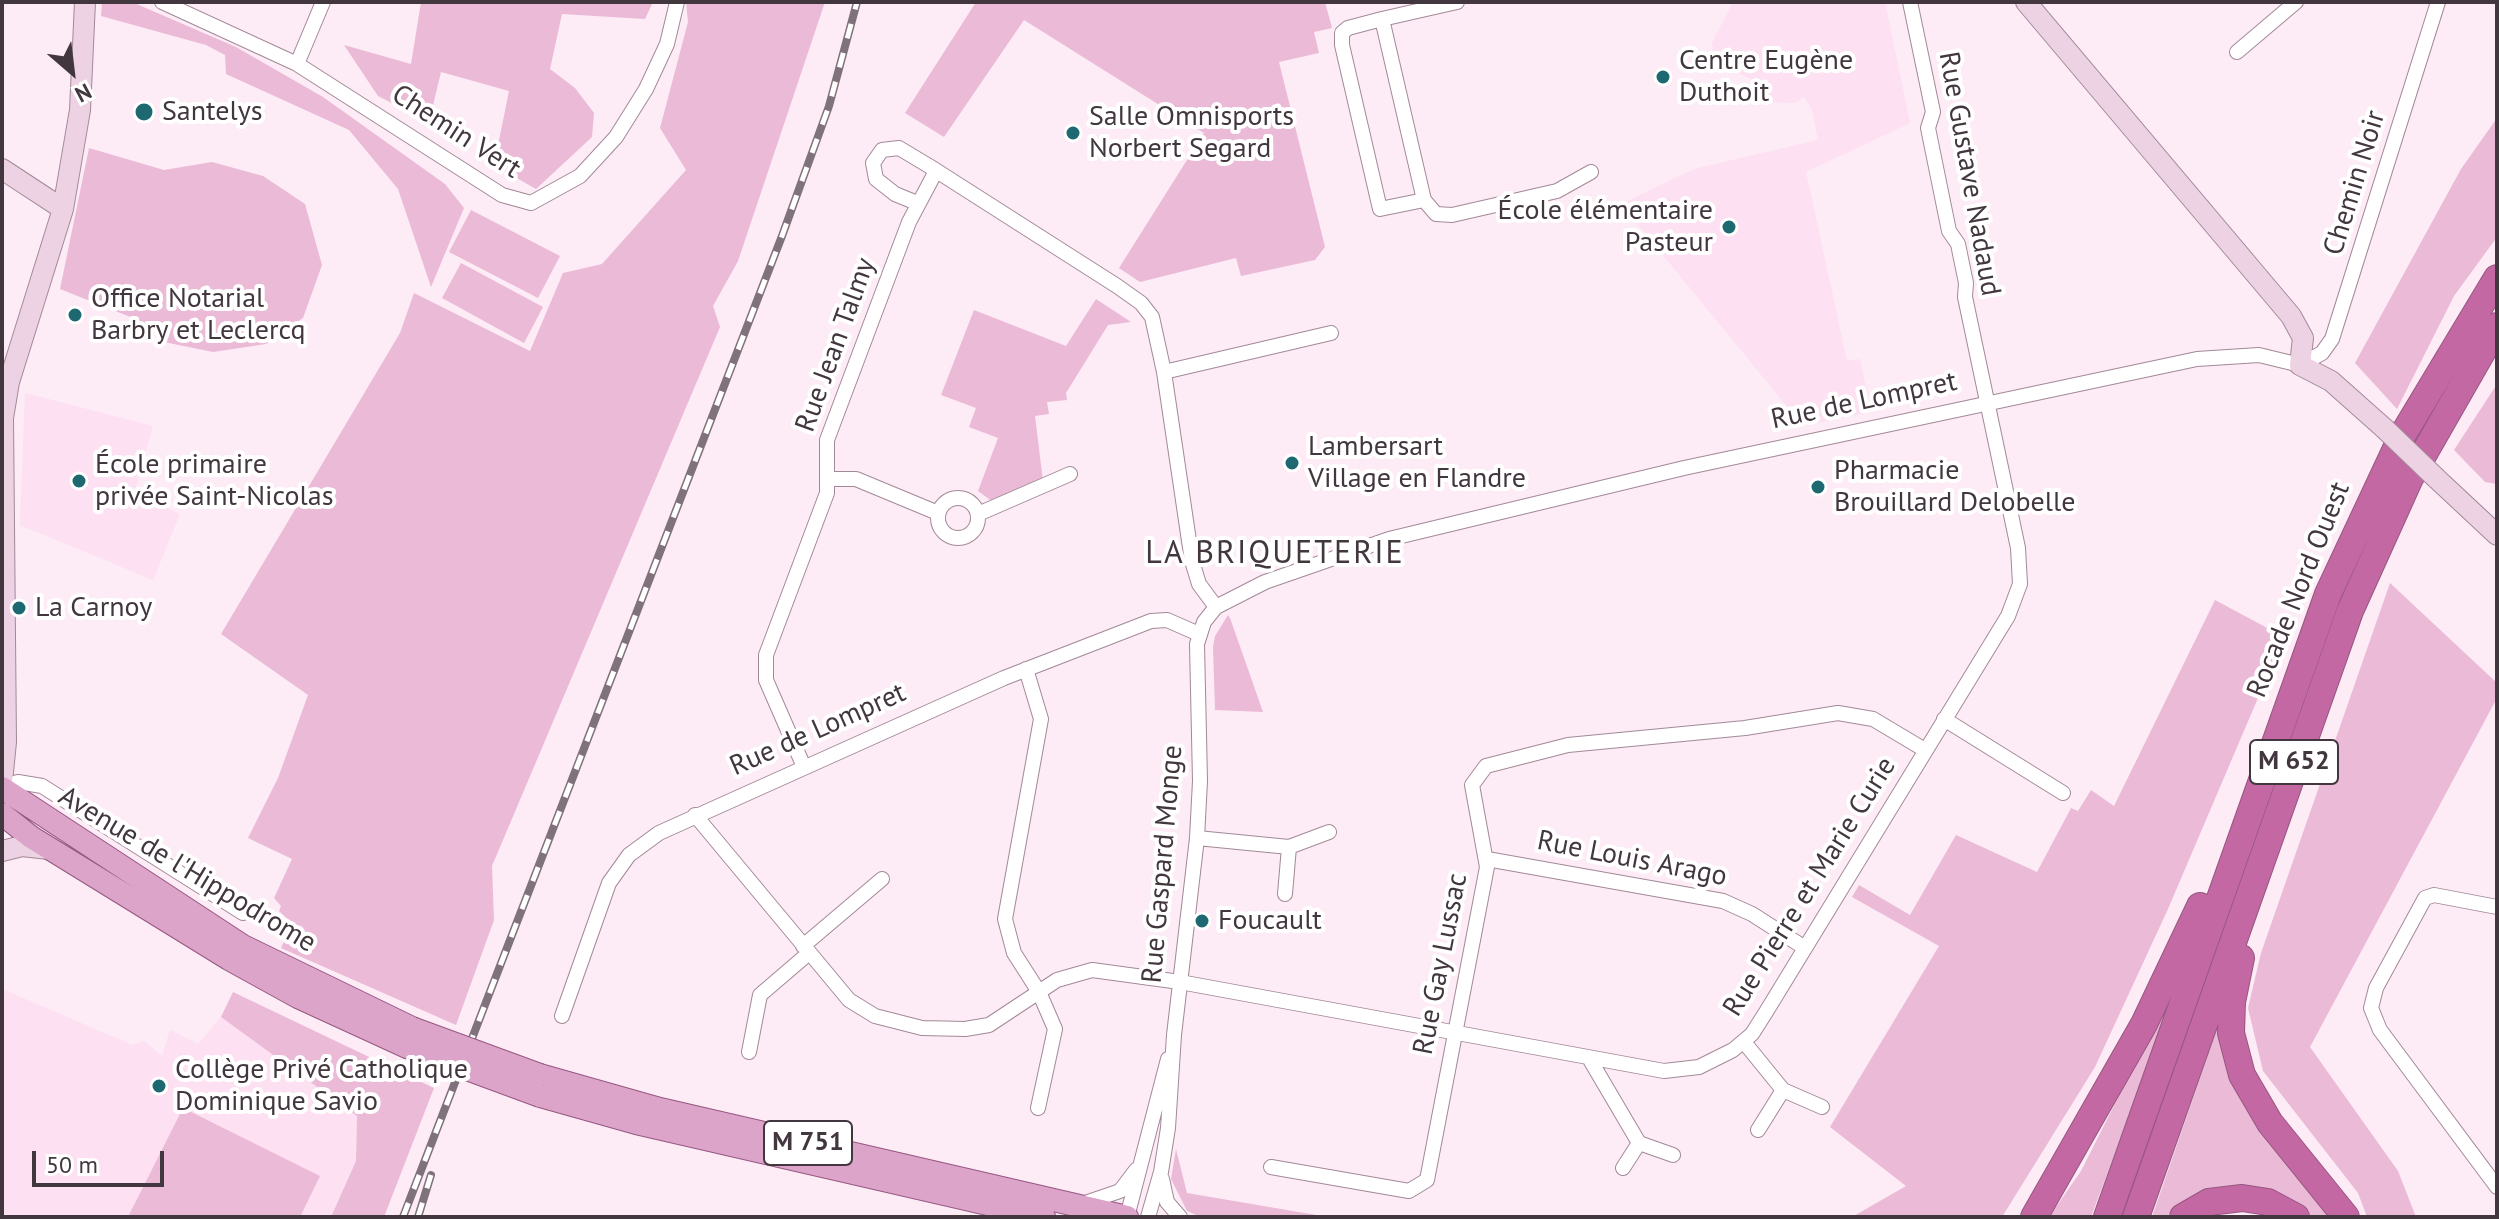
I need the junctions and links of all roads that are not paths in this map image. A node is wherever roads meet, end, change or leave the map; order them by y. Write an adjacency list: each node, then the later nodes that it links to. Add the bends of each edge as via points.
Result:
1 (85, 2): 19 (street, via 81,102)
2 (162, 2): 13 (street, Chemin Vert)
3 (323, 2): 13 (street)
4 (677, 2): 13 (street, Chemin Vert, via 667,44 616,137 580,176 531,203 502,195)
5 (1457, 2): 10 (street)
6 (1910, 2): 25 (street, Rue Gustave Nadaud, via 1933,112 1928,128 1949,231 1958,244)
7 (2026, 2): 23 (street, via 2291,316 2303,338)
8 (2296, 2): 12 (street)
9 (2438, 2): 23 (street, Chemin Noir, via 2332,339 2322,353)
10 (1435, 4): 11 (street)
11 (1382, 19): 17 (street); 17 (street, via 1342,33 1352,90 1380,209)
12 (2237, 52)
13 (297, 64)
14 (2, 169): 19 (street)
15 (936, 171): 18 (street, Rue Jean Talmy); 18 (street, via 899,148 876,155 876,179); 24 (street, via 1141,303 1155,325)
16 (1591, 172): 17 (street, via 1557,191 1452,215 1436,214)
17 (1424, 200)
18 (917, 203): 27 (street, Rue Jean Talmy, via 827,440)
19 (63, 209): 31 (street, via 5,401)
20 (2497, 278): 41 (highway, Rocade Nord Ouest / M 652, via 2429,386 2354,532)
21 (2497, 326): 37 (highway, Rocade Nord Ouest / M 652, via 2375,550)
22 (1331, 333): 24 (street)
23 (2300, 365): 25 (street, Rue de Lompret, via 2259,355 2219,356); 30 (street, Rue de Lompret, bridge, via 2331,381)
24 (1164, 372): 32 (street, via 1192,561 1199,584)
25 (1986, 403): 32 (street, Rue de Lompret, via 1397,537 1265,582); 35 (street, Rue Pierre et Marie Curie, via 2018,548 2020,584 2008,616)
26 (1070, 474): 29 (street)
27 (829, 479): 28 (street, via 856,479); 38 (street, Rue Jean Talmy, via 765,663 770,691)
28 (938, 513): 29 (street, via 958,498 973,504); 29 (street, via 942,531 958,539 974,531)
29 (978, 514)
30 (2492, 529)
31 (4, 588): 39 (street)
32 (1216, 607): 33 (street)
33 (1199, 634): 34 (street, Rue de Lompret, via 1159,619); 45 (street, Rue Gaspard Monge)
34 (1026, 669): 38 (street, Rue de Lompret); 57 (street, via 1041,719 1005,919 1014,953)
35 (1944, 719): 36 (street, Rue Pierre et Marie Curie); 40 (street)
36 (1925, 750): 49 (street, Rue Gay Lussac, via 1873,719 1838,713 1745,728 1591,742 1501,759 1486,766 1472,785); 54 (street, Rue Pierre et Marie Curie)
37 (2295, 762): 84 (highway, Rocade Nord Ouest / M 652); 87 (highway, via 2237,972 2231,1033 2242,1075 2260,1109)
38 (804, 767): 43 (street, Rue de Lompret)
39 (2, 786): 53 (street, via 42,786); 61 (main road, Avenue de l'Hippodrome / M 751, via 243,946)
40 (2063, 793)
41 (2249, 811): 82 (highway, via 2144,1024); 83 (highway, Rocade Nord Ouest / M 652)
42 (2, 814): 48 (main road, Avenue de l'Hippodrome / M 751)
43 (695, 815): 55 (street, Rue Pierre et Marie Curie); 58 (street, Rue de Lompret, via 649,839 614,873)
44 (1329, 832): 46 (street)
45 (1197, 838): 46 (street); 56 (street, Rue Gaspard Monge)
46 (1289, 847): 51 (street)
47 (2, 851): 48 (street, via 31,846)
48 (59, 852): 61 (main road, Avenue de l'Hippodrome / M 751, via 265,979)
49 (1487, 859): 54 (street, Rue Louis Arago, via 1723,901); 59 (street, Rue Gay Lussac)
50 (882, 879): 55 (street)
51 (1285, 894)
52 (2497, 907): 76 (street, via 2434,895 2425,898 2376,988 2372,1014)
53 (243, 913)
54 (1805, 948): 62 (street, Rue Pierre et Marie Curie)
55 (806, 949): 57 (street, Rue Pierre et Marie Curie, via 864,1012 922,1028 989,1025); 63 (street, via 760,995)
56 (1180, 982): 57 (street, Rue Pierre et Marie Curie, via 1092,970 1069,975); 59 (street, Rue Pierre et Marie Curie); 60 (street, Rue Gaspard Monge)
57 (1039, 992): 68 (street, via 1055,1029)
58 (562, 1016)
59 (1454, 1033): 64 (street, Rue Pierre et Marie Curie); 73 (street, Rue Gay Lussac, via 1430,1172 1421,1187 1409,1191)
60 (1174, 1035): 70 (street, Rue Gaspard Monge); 75 (street, Rue Gaspard Monge)
61 (410, 1038): 65 (main road, Avenue de l'Hippodrome / M 751, bridge)
62 (1744, 1042): 64 (street, Rue Pierre et Marie Curie, via 1710,1063 1675,1071); 66 (street)
63 (749, 1052)
64 (1589, 1058): 71 (street)
65 (540, 1086): 77 (main road, Avenue de l'Hippodrome / M 751); 78 (main road, Avenue de l'Hippodrome / M 751, via 636,1123)
66 (1783, 1090): 67 (street); 69 (street)
67 (1822, 1107)
68 (1038, 1108)
69 (1758, 1130)
70 (1148, 1140): 77 (street, via 1120,1191); 79 (street, Rue Gaspard Monge)
71 (1639, 1143): 72 (street); 74 (street)
72 (1673, 1155)
73 (1271, 1167)
74 (1623, 1168)
75 (1161, 1172): 80 (street, Rue Gaspard Monge); 81 (street, via 1162,1191)
76 (2497, 1187)
77 (1078, 1205): 79 (main road, Avenue de l'Hippodrome / M 751)
78 (1044, 1217)
79 (1127, 1217)
80 (1148, 1217)
81 (1180, 1217)
82 (2034, 1217)
83 (2107, 1217)
84 (2136, 1217)
85 (2183, 1217): 86 (highway, via 2209,1202 2242,1198 2268,1202)
86 (2296, 1217)
87 (2346, 1217)

